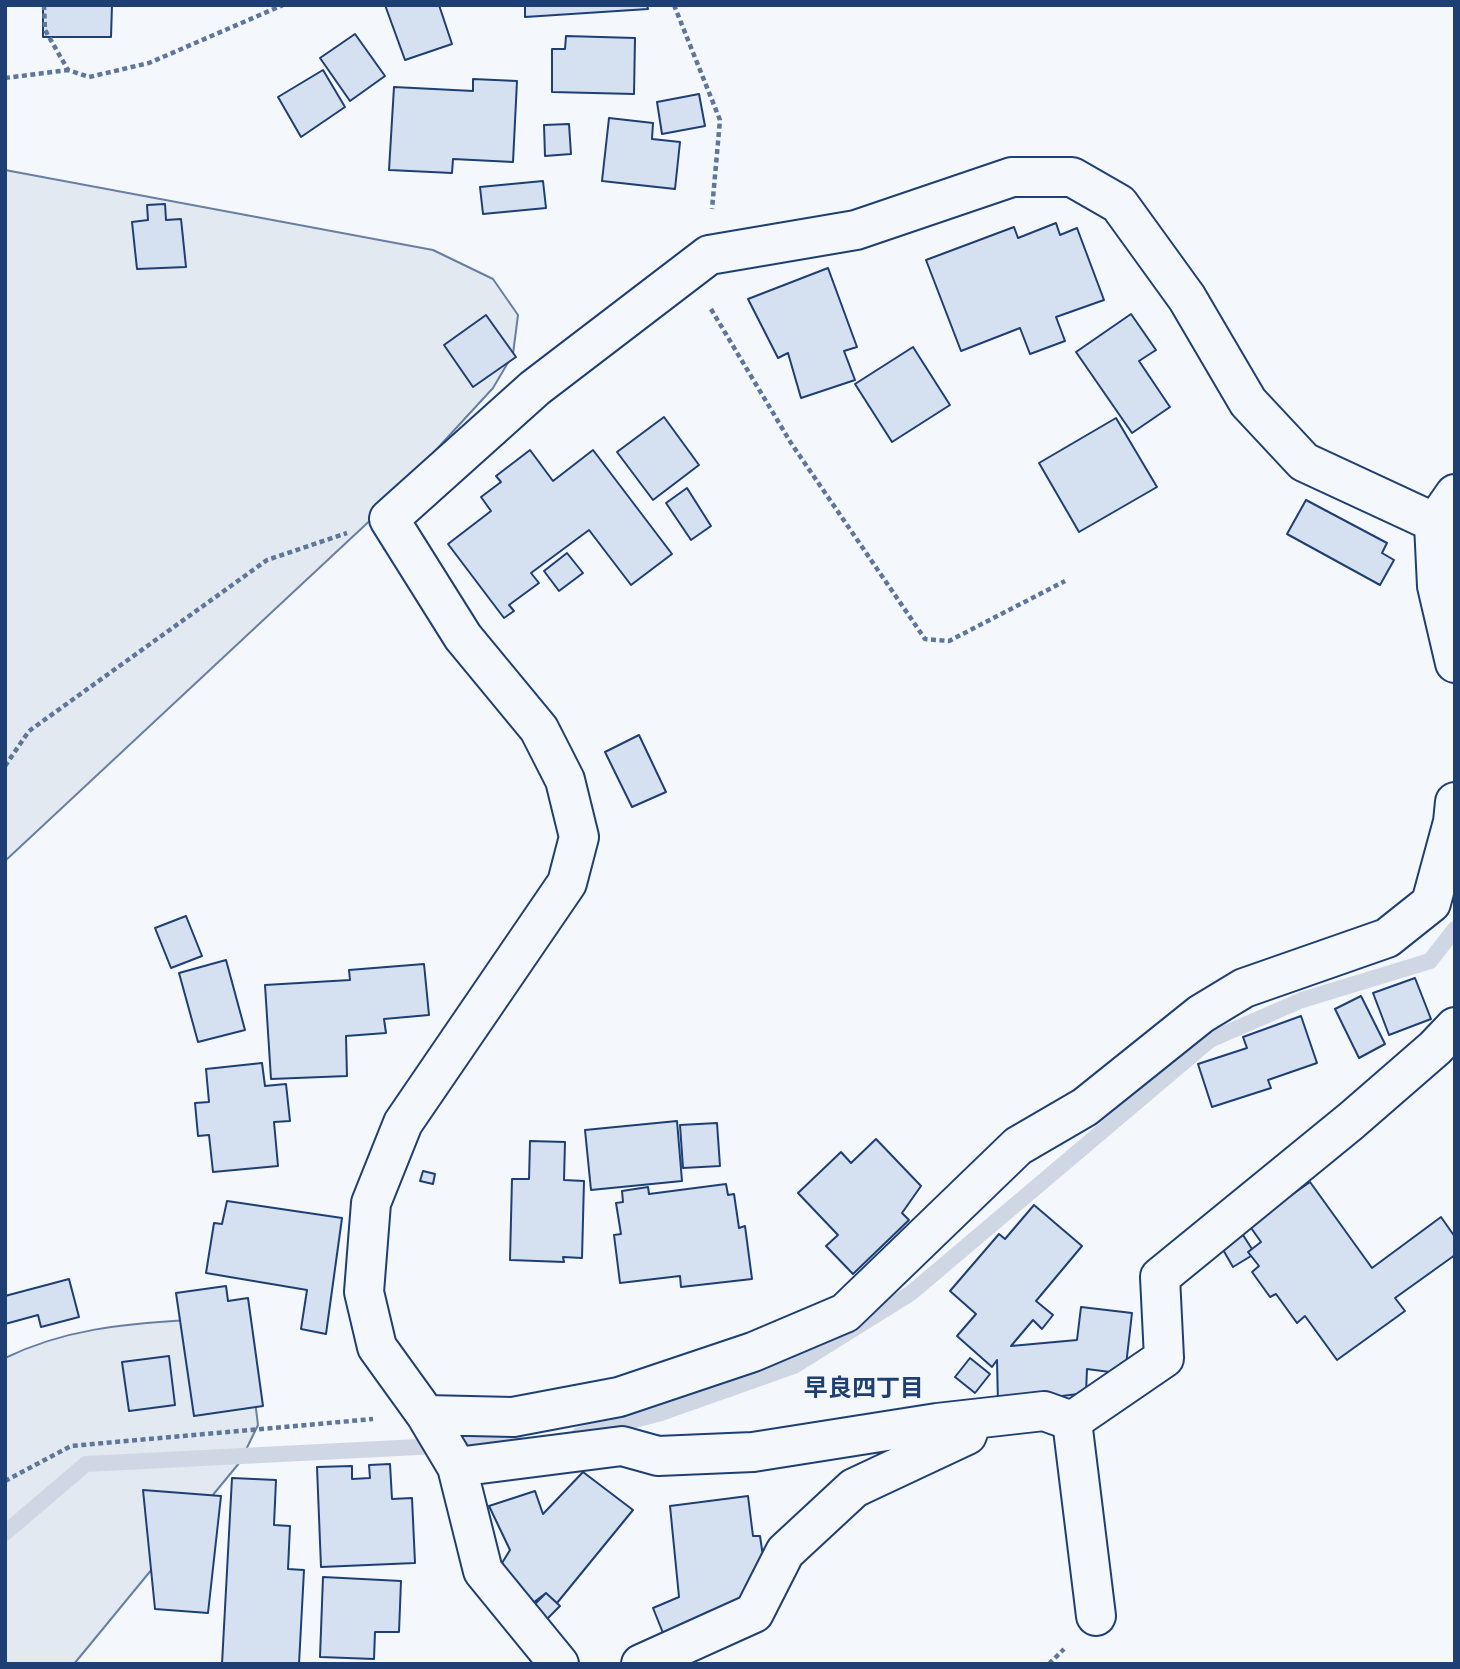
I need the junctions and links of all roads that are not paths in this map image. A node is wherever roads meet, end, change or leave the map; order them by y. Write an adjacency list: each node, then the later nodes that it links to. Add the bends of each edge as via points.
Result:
1 (1448, 516): 2 (street, via 1437,586); 5 (street, via 1304,462 1248,402 1186,298 1119,204 1072,177 1012,177 856,230 709,255 535,388 389,519 463,637 539,729 565,780 579,837 567,883 403,1123 371,1203 364,1292 377,1347)
2 (1455, 663)
3 (1455, 802): 5 (street, via 1432,903 1387,937 1244,988 1201,1014 1085,1107 1018,1146 845,1312 753,1352 619,1397 513,1417)
4 (1455, 1027): 7 (street, via 1351,1121 1160,1277 1164,1358)
5 (426, 1415): 8 (street)
6 (973, 1419): 7 (street, via 1044,1411); 8 (street, via 753,1452 658,1456 622,1446); 11 (street, via 967,1435 855,1488 785,1552 754,1614)
7 (1072, 1421): 9 (street)
8 (457, 1466): 10 (street, via 483,1571)
9 (1096, 1616)
10 (559, 1664)
11 (641, 1664)

